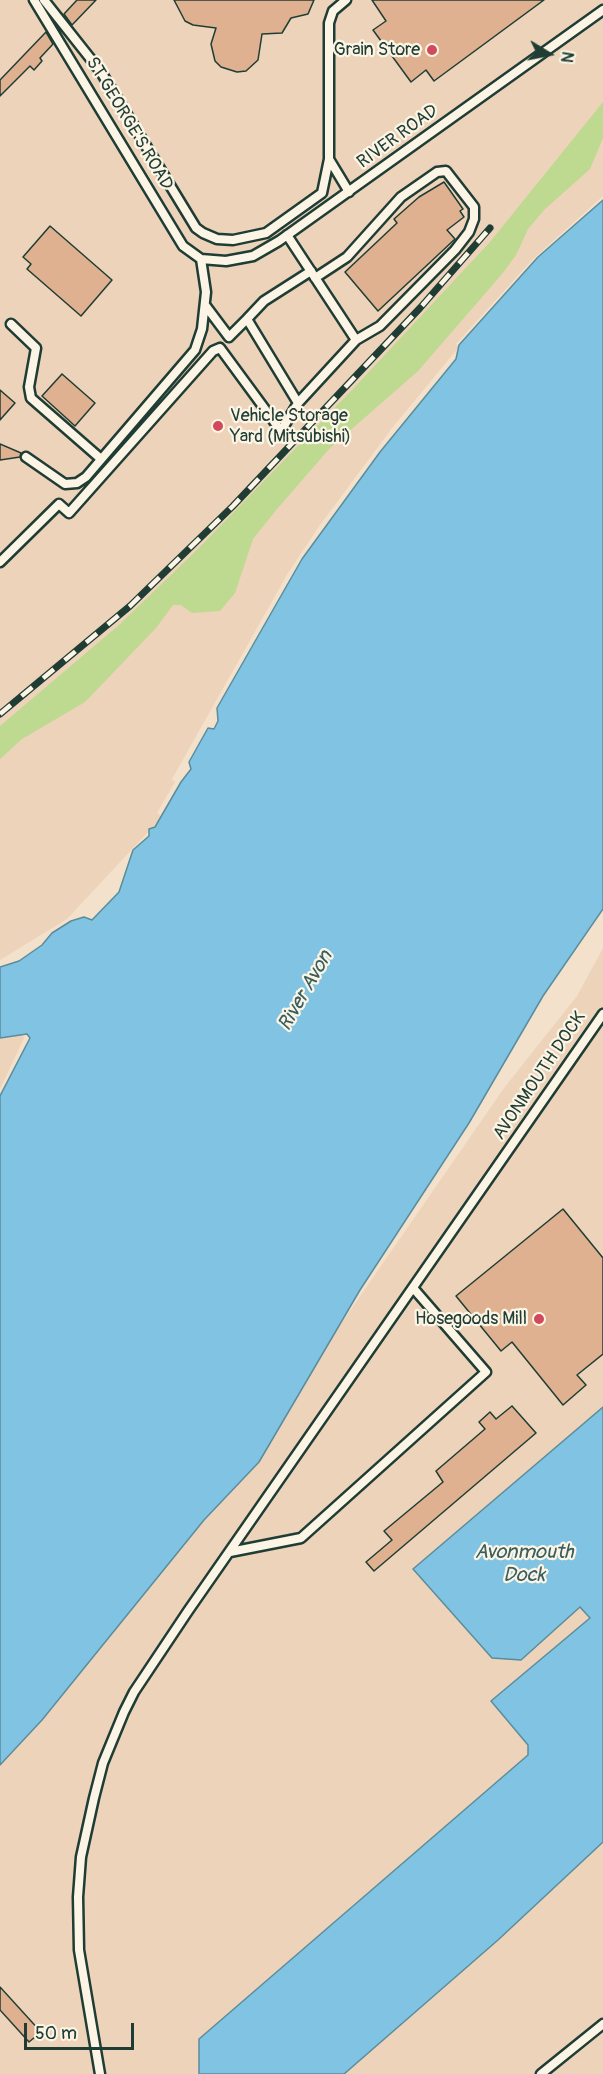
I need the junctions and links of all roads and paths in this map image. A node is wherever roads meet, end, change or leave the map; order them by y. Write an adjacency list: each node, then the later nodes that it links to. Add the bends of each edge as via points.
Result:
1 (34, 0): 8 (lane, ST GEORGE'S ROAD, via 180,242)
2 (44, 0): 5 (lane, via 101,72 196,228 203,233 233,240 266,233 322,193)
3 (346, 0): 5 (lane, via 333,11 329,23)
4 (603, 10): 6 (lane, RIVER ROAD)
5 (329, 159): 6 (lane)
6 (349, 192): 7 (lane, RIVER ROAD)
7 (287, 235): 8 (lane, RIVER ROAD, via 246,258); 9 (lane)
8 (201, 259): 10 (lane)
9 (313, 275): 11 (lane, via 264,301); 13 (lane); 13 (lane, via 347,257 401,197 437,172 446,171 474,207 469,232 455,250 380,326)
10 (205, 305): 11 (lane, via 229,337); 16 (lane, via 192,355)
11 (247, 319): 14 (lane)
12 (11, 324): 16 (lane, via 36,348 28,387 31,398)
13 (356, 340): 14 (lane)
14 (298, 404): 17 (lane, via 281,431 220,348 213,351 69,513 59,504)
15 (26, 457): 16 (lane, via 58,481 72,485 86,477)
16 (101, 459)
17 (0, 562)
18 (603, 1014): 19 (lane, AVONMOUTH DOCK)
19 (414, 1289): 20 (lane, AVONMOUTH DOCK); 20 (lane, via 486,1372 301,1538)
20 (230, 1551): 22 (lane, AVONMOUTH DOCK, via 134,1692 114,1734 94,1798 81,1857 78,1927)
21 (603, 2024): 23 (lane)
22 (100, 2074)
23 (541, 2074)

